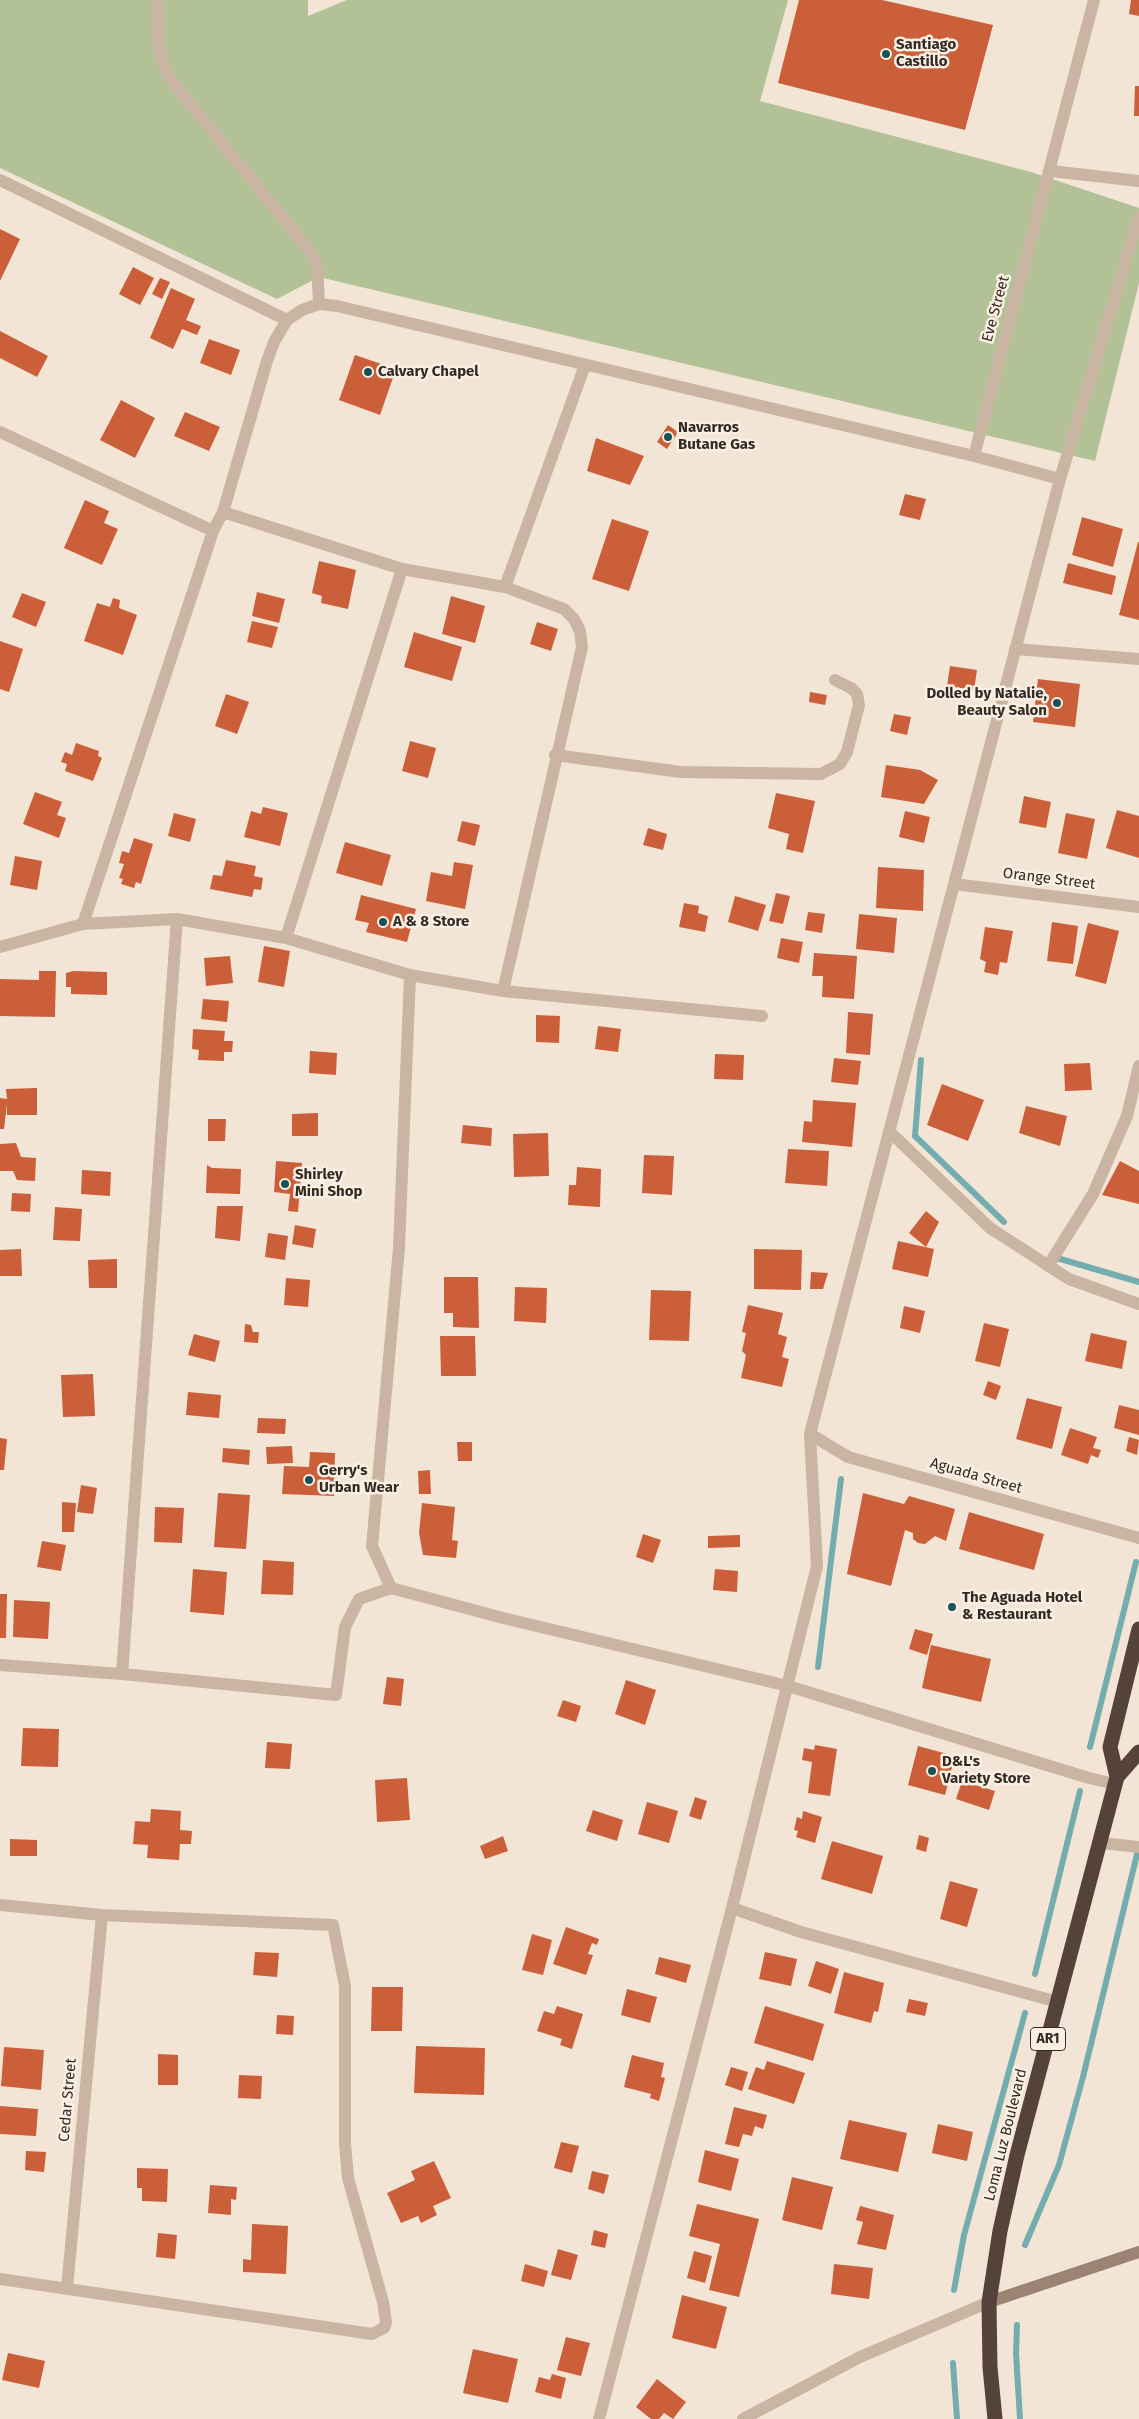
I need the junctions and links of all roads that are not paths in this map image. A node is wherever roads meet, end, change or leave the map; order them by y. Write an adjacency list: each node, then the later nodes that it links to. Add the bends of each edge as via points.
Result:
1 (158, 0): 7 (street, via 158,38 162,60 172,80 308,249 317,264)
2 (1094, 0): 3 (street, Eve Street)
3 (1051, 171): 5 (street); 11 (street, Eve Street)
4 (0, 180): 8 (street)
5 (1139, 182)
6 (1139, 217): 12 (street)
7 (319, 304): 8 (street); 9 (street)
8 (287, 320): 13 (street, via 267,360)
9 (585, 365): 11 (street); 16 (street)
10 (1, 436): 14 (street)
11 (974, 456): 12 (street)
12 (1060, 479): 17 (street)
13 (223, 512): 14 (street); 15 (street)
14 (213, 531): 24 (street)
15 (402, 570): 16 (street); 25 (street)
16 (505, 587): 20 (street, via 564,609 580,631 582,647)
17 (1016, 649): 18 (street); 21 (street)
18 (1139, 659)
19 (836, 680): 20 (street, via 857,694 859,705 847,752 840,764 821,774 681,772)
20 (555, 755): 28 (street)
21 (954, 884): 22 (street, Orange Street); 31 (street)
22 (1139, 907)
23 (177, 919): 24 (street); 25 (street); 39 (street)
24 (83, 924): 26 (street)
25 (286, 938): 27 (street)
26 (0, 947)
27 (410, 975): 28 (street); 36 (street, via 399,1248 372,1546)
28 (503, 991): 29 (street)
29 (762, 1016)
30 (1139, 1066): 32 (street, via 1127,1116 1093,1194)
31 (889, 1131): 32 (street, via 990,1228); 34 (street)
32 (1048, 1266): 33 (street, via 1069,1279)
33 (1139, 1304)
34 (810, 1434): 35 (street, Aguada Street, via 848,1457); 40 (street, via 816,1566)
35 (1139, 1538)
36 (391, 1588): 39 (street, via 359,1599 345,1627 336,1696); 40 (street)
37 (1139, 1629): 42 (highway, Loma Luz Boulevard / AR1, via 1110,1747)
38 (0, 1665): 39 (street)
39 (122, 1674)
40 (788, 1686): 42 (street); 46 (street)
41 (1139, 1752): 42 (highway, Loma Luz Boulevard / AR1)
42 (1116, 1780): 43 (highway, Loma Luz Boulevard / AR1)
43 (1101, 1843): 44 (street); 48 (highway, Loma Luz Boulevard / AR1)
44 (1139, 1847)
45 (0, 1905): 47 (street)
46 (732, 1908): 48 (street, via 801,1932); 53 (street)
47 (102, 1915): 51 (street, Cedar Street); 51 (street, via 333,1925 344,1986 348,2178 384,2302 386,2322 384,2328 372,2334)
48 (1058, 2002): 52 (highway, Loma Luz Boulevard / AR1, via 1000,2231)
49 (1139, 2252): 52 (main road)
50 (0, 2279): 51 (street)
51 (67, 2288)
52 (989, 2302): 54 (street, via 860,2357); 55 (highway, Loma Luz Boulevard / AR1)
53 (599, 2419)
54 (743, 2419)
55 (995, 2419)

